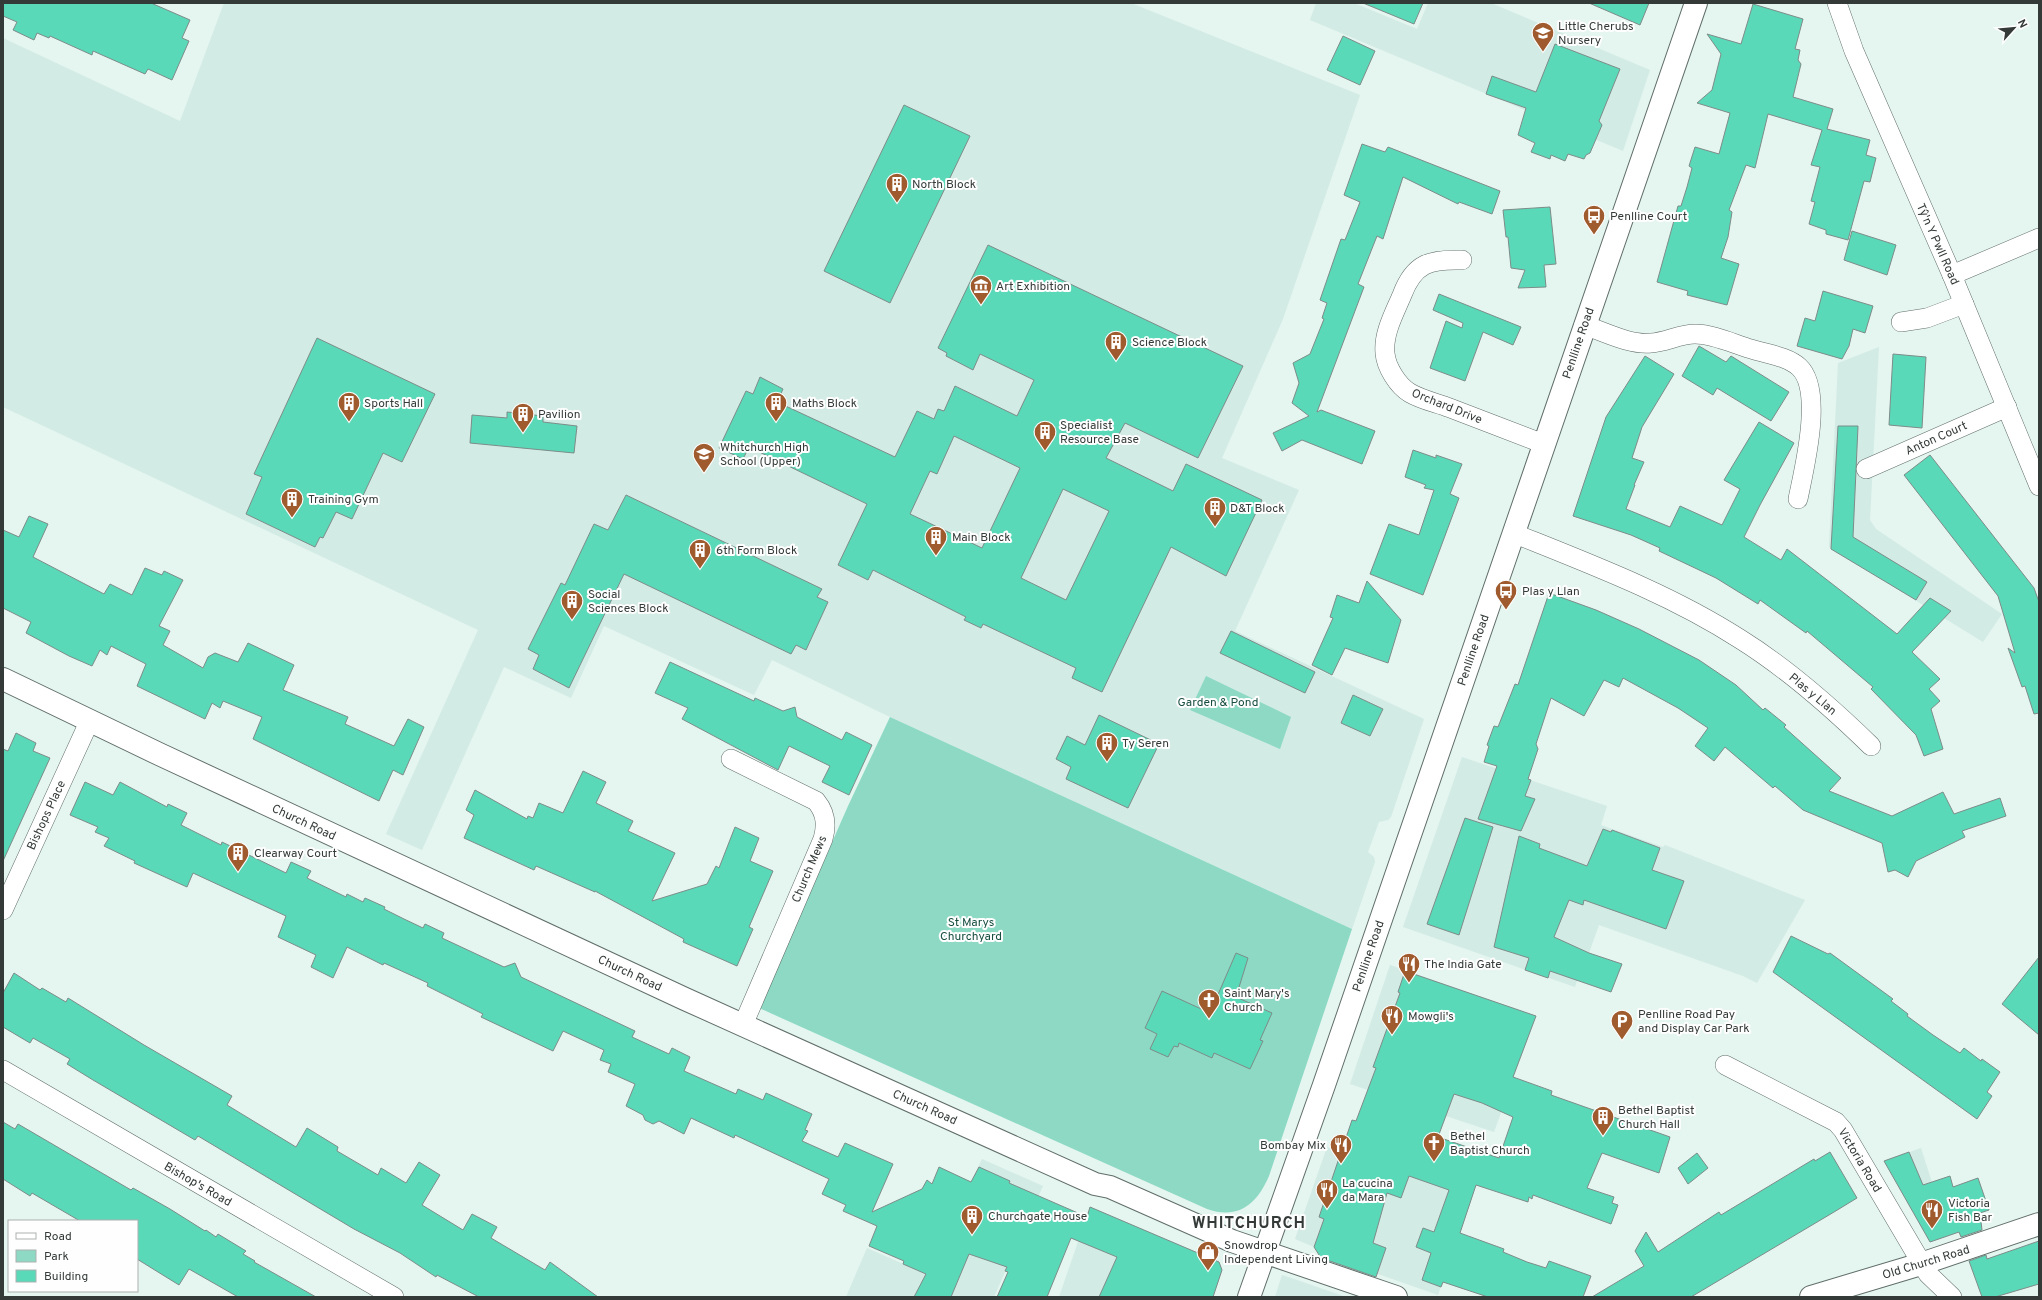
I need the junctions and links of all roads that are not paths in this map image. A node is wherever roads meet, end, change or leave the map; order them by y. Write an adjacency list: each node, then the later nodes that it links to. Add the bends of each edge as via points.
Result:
1 (1696, 3): 8 (street, Penlline Road)
2 (1837, 3): 5 (street, Tŷ'n Y Pwll Road, via 1854,50)
3 (2039, 238): 5 (street)
4 (1462, 260): 10 (street, Orchard Drive, via 1439,259 1414,273 1407,283 1389,327 1385,353 1388,364 1393,375 1410,393)
5 (1952, 275): 6 (street, Tŷ'n Y Pwll Road)
6 (1964, 304): 7 (street, via 1927,318); 9 (street, Tŷ'n Y Pwll Road)
7 (1902, 322)
8 (1584, 325): 10 (street, Penlline Road); 13 (street, via 1643,343 1688,335 1704,335 1785,359 1799,368 1808,380 1810,438)
9 (2007, 407): 11 (street, Anton Court); 12 (street, Tŷ'n Y Pwll Road)
10 (1544, 444): 14 (street, Penlline Road)
11 (1866, 469)
12 (2039, 486)
13 (1798, 499)
14 (1513, 533): 17 (street, Plas y Llan, via 1678,604 1741,639 1821,698); 24 (street, Penlline Road)
15 (3, 679): 16 (street, Church Road)
16 (90, 720): 19 (street, Bishops Place); 20 (street, Church Road)
17 (1871, 746)
18 (731, 759): 20 (street, Church Mews, via 816,801 822,808 826,826 823,839)
19 (3, 910)
20 (743, 1025): 24 (street, Church Road, via 1095,1184 1110,1187 1232,1241)
21 (1725, 1065): 25 (street, Victoria Road, via 1836,1122)
22 (3, 1070): 26 (street, Bishop's Road)
23 (2039, 1224): 25 (street, Old Church Road)
24 (1265, 1251): 27 (street, Penlline Road); 28 (street)
25 (1921, 1264): 29 (street, Old Church Road); 30 (street, Victoria Road)
26 (394, 1297)
27 (1249, 1297)
28 (1396, 1297)
29 (1811, 1297)
30 (1952, 1297)

